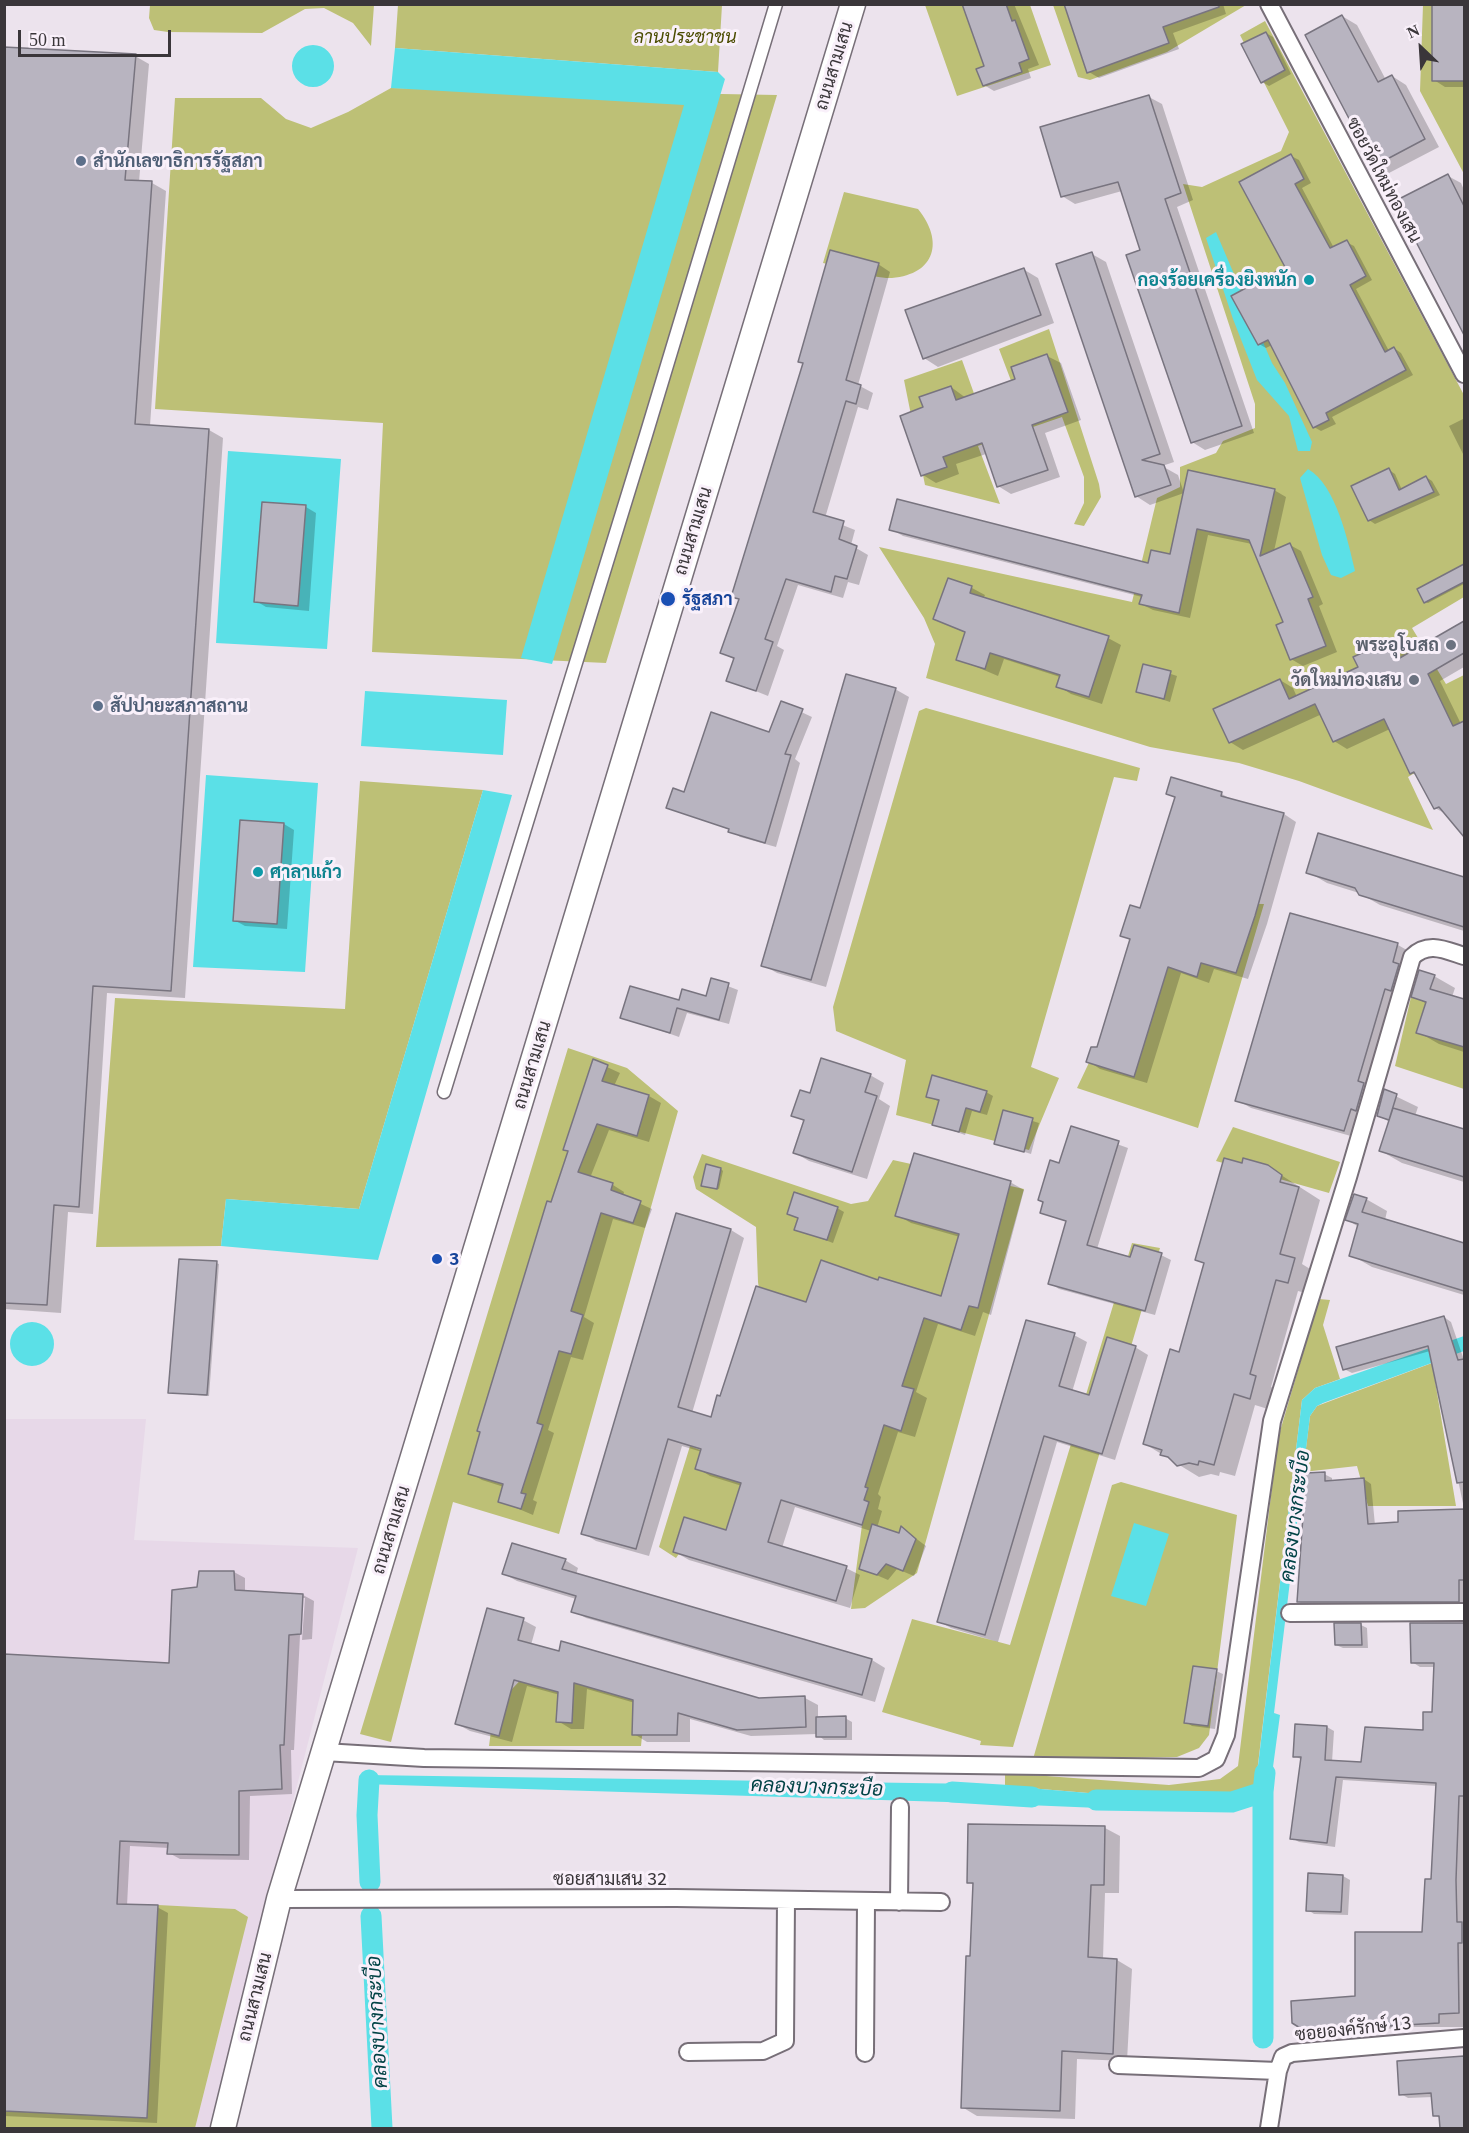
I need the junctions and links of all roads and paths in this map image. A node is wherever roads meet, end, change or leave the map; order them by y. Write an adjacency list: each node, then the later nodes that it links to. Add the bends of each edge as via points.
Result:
1 (776, 4): 6 (street)
2 (853, 4): 9 (main road, ถนนสามเสน)
3 (1269, 4): 4 (street, ซอยวัดใหม่ทองเสน)
4 (1464, 374)
5 (1464, 956): 9 (street, via 1430,946 1412,957 1272,1421 1226,1735 1216,1759 1198,1768 424,1758)
6 (444, 1092)
7 (1464, 1612): 8 (street)
8 (1290, 1613)
9 (324, 1752): 11 (main road, ถนนสามเสน)
10 (900, 1807): 14 (street)
11 (279, 1899): 12 (street, ซอยสามเสน 32); 21 (main road, ถนนสามเสน)
12 (786, 1900): 13 (street, ซอยสามเสน 32); 17 (street, via 785,2041 763,2051)
13 (866, 1902): 14 (street, ซอยสามเสน 32); 18 (street)
14 (899, 1902): 15 (street, ซอยสามเสน 32)
15 (941, 1902)
16 (1464, 2038): 20 (street, ซอยองค์รักษ์ 13, via 1292,2053 1283,2057)
17 (688, 2052)
18 (865, 2054)
19 (1118, 2066): 20 (street)
20 (1278, 2071): 22 (street)
21 (225, 2121)
22 (1269, 2128)

